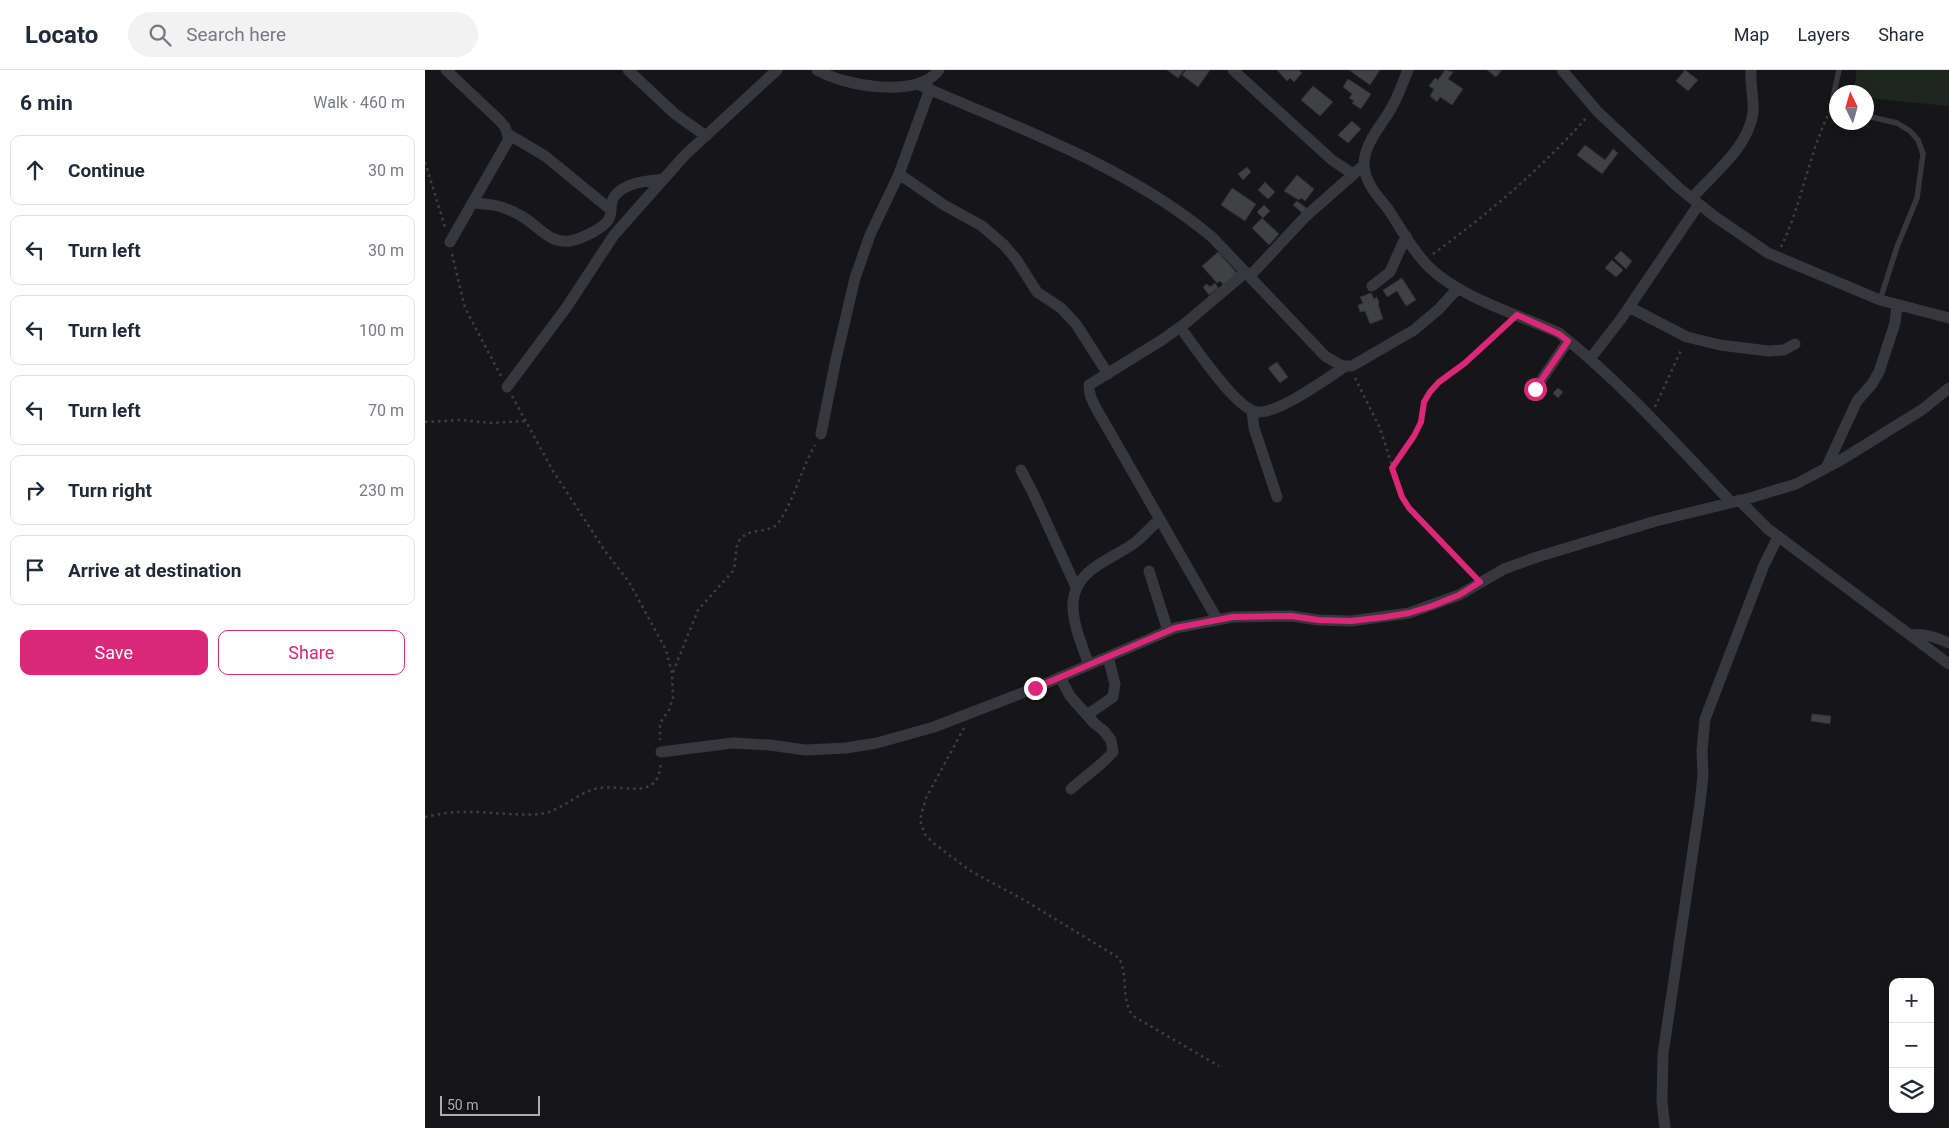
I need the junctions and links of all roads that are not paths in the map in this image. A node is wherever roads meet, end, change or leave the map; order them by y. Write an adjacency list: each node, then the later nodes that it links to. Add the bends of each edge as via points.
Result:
1 (446, 70): 15 (street, via 499,120)
2 (628, 70): 16 (street, via 675,114)
3 (777, 70): 16 (street)
4 (817, 70): 11 (street, via 850,82 882,87)
5 (939, 70): 11 (street)
6 (1233, 70): 19 (street, via 1332,160)
7 (1408, 70): 17 (street, via 1393,106 1368,148)
8 (1562, 70): 21 (street, via 1631,144)
9 (1751, 70): 21 (street, via 1753,115 1748,128 1738,148)
10 (1839, 70): 12 (lane)
11 (917, 84): 13 (street)
12 (1836, 85)
13 (930, 89): 18 (street); 26 (street, via 1112,170 1156,195 1212,237)
14 (1874, 118): 29 (lane, via 1897,123 1910,131 1918,140 1923,154 1917,198)
15 (508, 134): 22 (street, via 508,144 491,167); 23 (street, via 545,156)
16 (705, 136): 20 (street)
17 (1365, 165): 19 (street); 24 (street, via 1369,183)
18 (899, 174): 38 (street, via 982,226 1004,245 1037,292 1061,308 1076,324); 43 (street, via 870,235 855,278)
19 (1353, 174): 26 (street)
20 (663, 179): 23 (street, via 641,182 620,192 614,197); 39 (street, via 614,235 566,308)
21 (1695, 201): 29 (street, via 1769,253); 31 (street)
22 (472, 203): 23 (street, via 497,204 524,217 559,241 578,238 606,225); 25 (street)
23 (611, 210)
24 (1405, 236): 27 (street, via 1390,272); 28 (street, via 1430,268)
25 (449, 242)
26 (1248, 274): 33 (street); 37 (street, via 1325,356)
27 (1372, 286)
28 (1458, 288): 34 (street); 37 (street, via 1414,330)
29 (1880, 300): 30 (street)
30 (1897, 305): 32 (street); 44 (street, via 1879,372 1857,401)
31 (1629, 307): 35 (street, via 1687,337 1720,345 1768,351 1784,350); 36 (street)
32 (1949, 318)
33 (1180, 327): 38 (street); 42 (street, via 1224,386)
34 (1568, 341): 36 (street); 41 (street)
35 (1795, 344)
36 (1590, 359): 47 (street)
37 (1349, 366): 42 (street, via 1269,411)
38 (1108, 374): 48 (street, via 1089,386 1090,395)
39 (507, 387)
40 (1949, 388): 44 (street, via 1923,409)
41 (1535, 389)
42 (1252, 411): 46 (street, via 1254,428)
43 (821, 434)
44 (1826, 468): 47 (street, via 1796,484)
45 (1021, 470): 51 (street)
46 (1277, 497)
47 (1735, 501): 49 (street); 52 (street, via 1579,543 1504,569 1459,595 1409,613 1351,621 1260,616)
48 (1160, 519): 51 (street, via 1137,541 1101,562); 52 (street)
49 (1778, 537): 54 (street); 63 (street, via 1764,565 1705,718 1700,803 1663,1054)
50 (1149, 571): 53 (street)
51 (1076, 587): 58 (street, via 1073,602 1075,620)
52 (1217, 619): 53 (street)
53 (1169, 631): 56 (street)
54 (1909, 635): 55 (street, via 1932,635); 57 (street)
55 (1949, 643)
56 (1108, 657): 58 (street); 60 (street, via 1115,684 1113,697)
57 (1949, 664)
58 (1089, 665): 59 (street)
59 (1060, 677): 60 (street, via 1070,696); 61 (street, via 934,727 877,743 805,750 733,743)
60 (1087, 715): 62 (street, via 1104,730 1111,740 1113,752)
61 (661, 752)
62 (1071, 789)
63 (1665, 1128)

